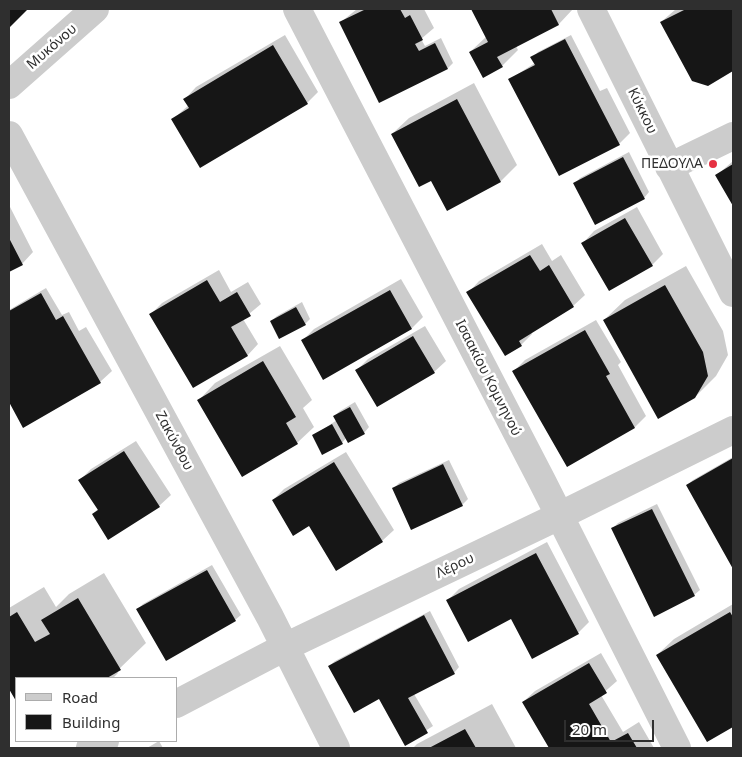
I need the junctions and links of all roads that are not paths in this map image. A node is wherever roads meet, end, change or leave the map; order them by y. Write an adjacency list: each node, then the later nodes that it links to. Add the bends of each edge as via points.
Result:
1 (95, 9): 4 (street, Μυκόνου)
2 (297, 9): 10 (street, Ισαακίου Κομνηνού)
3 (591, 9): 7 (street, Κύκκου)
4 (9, 84)
5 (9, 135): 11 (street, Ζακύνθου)
6 (733, 136): 7 (street)
7 (669, 167): 8 (street, Κύκκου)
8 (733, 293)
9 (733, 430): 10 (street, Λέρου)
10 (559, 516): 11 (street, Λέρου); 16 (street, Ισαακίου Κομνηνού)
11 (285, 647): 12 (street, Λέρου); 15 (street, Ζακύνθου)
12 (178, 703)
13 (103, 742): 14 (street)
14 (90, 748)
15 (336, 748)
16 (677, 748)

